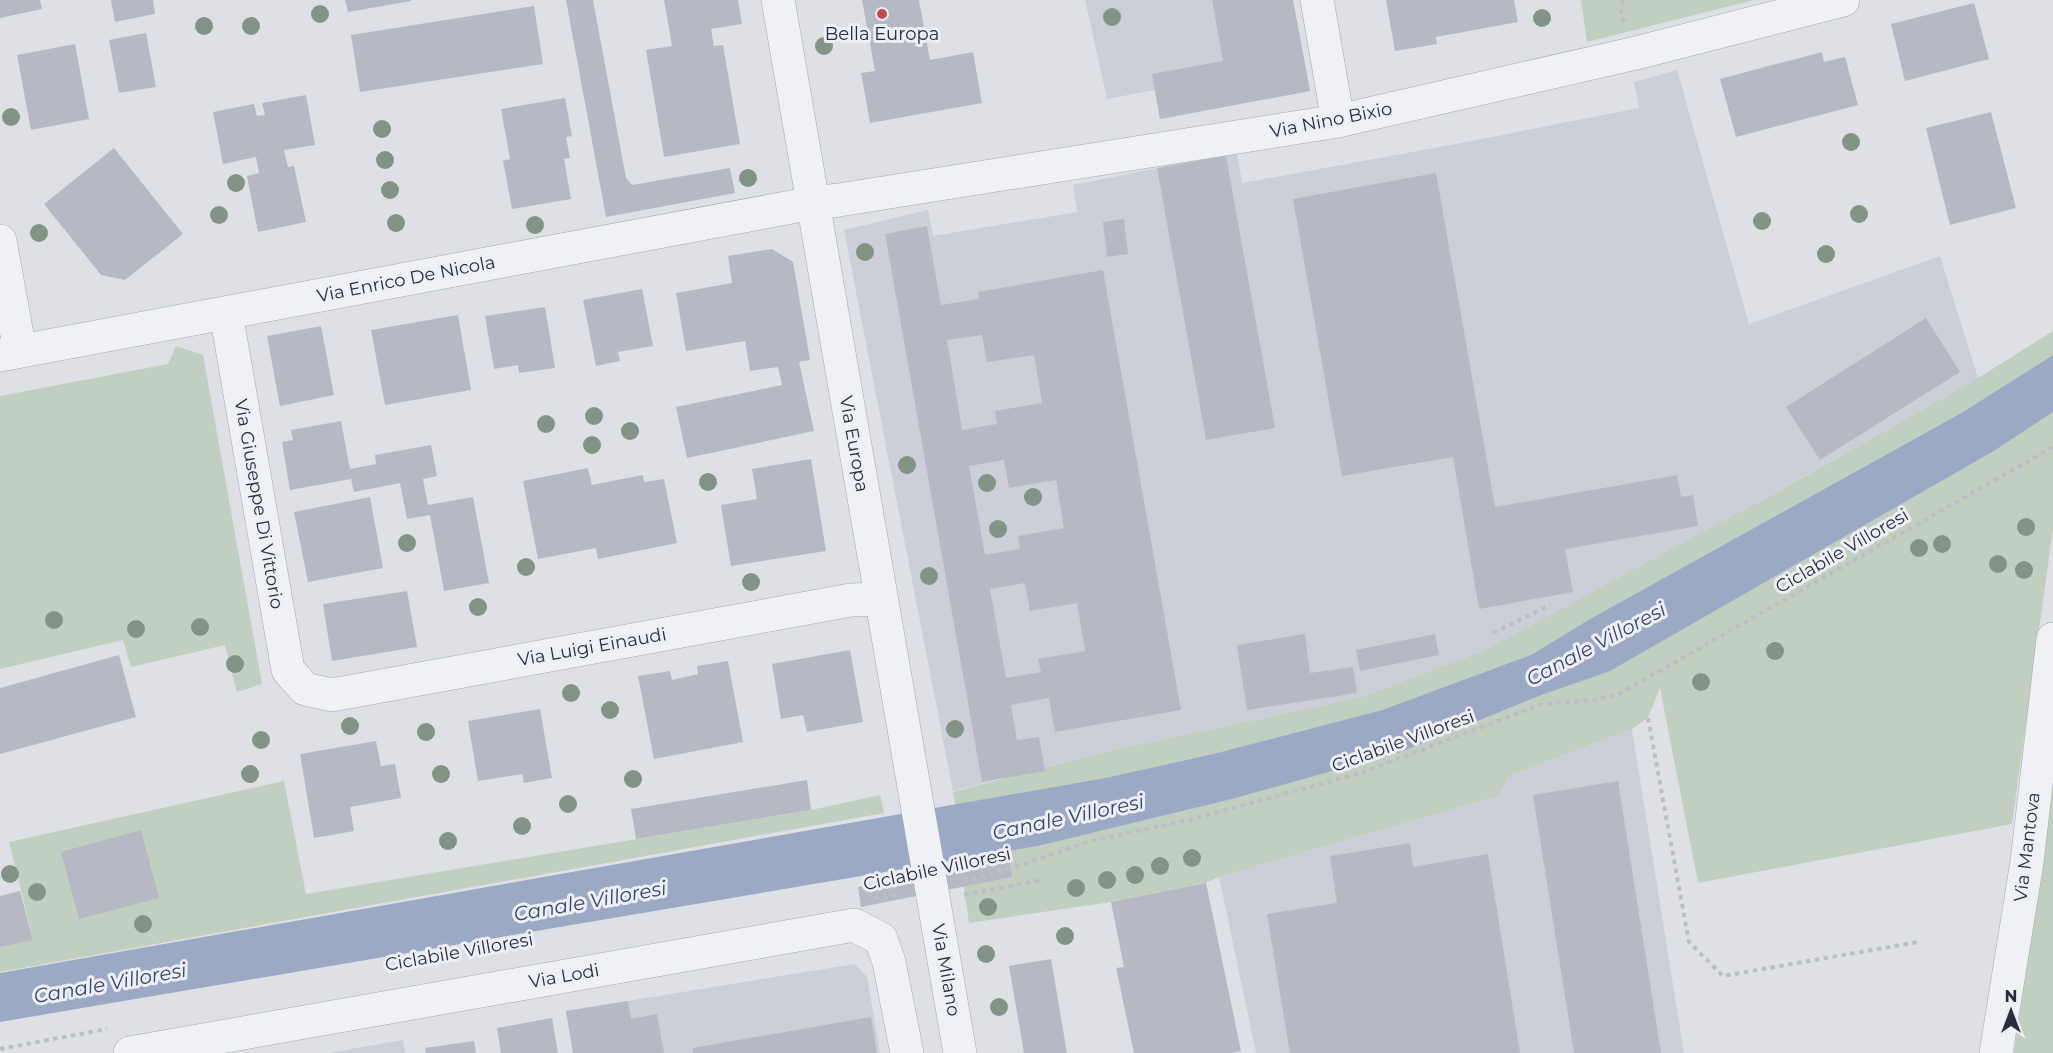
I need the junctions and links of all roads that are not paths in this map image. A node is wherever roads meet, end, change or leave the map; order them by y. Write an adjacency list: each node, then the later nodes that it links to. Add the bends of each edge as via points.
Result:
1 (778, 0): 5 (street, Via Europa)
2 (1317, 0): 4 (street)
3 (1843, 0): 4 (street, Via Nino Bixio)
4 (1338, 121): 5 (street, Via Nino Bixio)
5 (813, 203): 7 (street, Via Enrico De Nicola); 9 (street, Via Europa)
6 (0, 240): 8 (street)
7 (226, 313): 8 (street, Via Enrico De Nicola); 11 (street, Via Giuseppe Di Vittorio, via 288,670)
8 (10, 353)
9 (880, 599): 11 (street, Via Luigi Einaudi, via 851,600 332,695); 12 (street, Via Europa)
10 (2053, 639): 16 (street, Via Mantova, via 2027,862)
11 (305, 689)
12 (932, 890): 15 (street, Via Milano)
13 (124, 1040): 14 (street, Via Lodi, via 854,926 881,939)
14 (907, 1053)
15 (960, 1053)
16 (1996, 1053)

